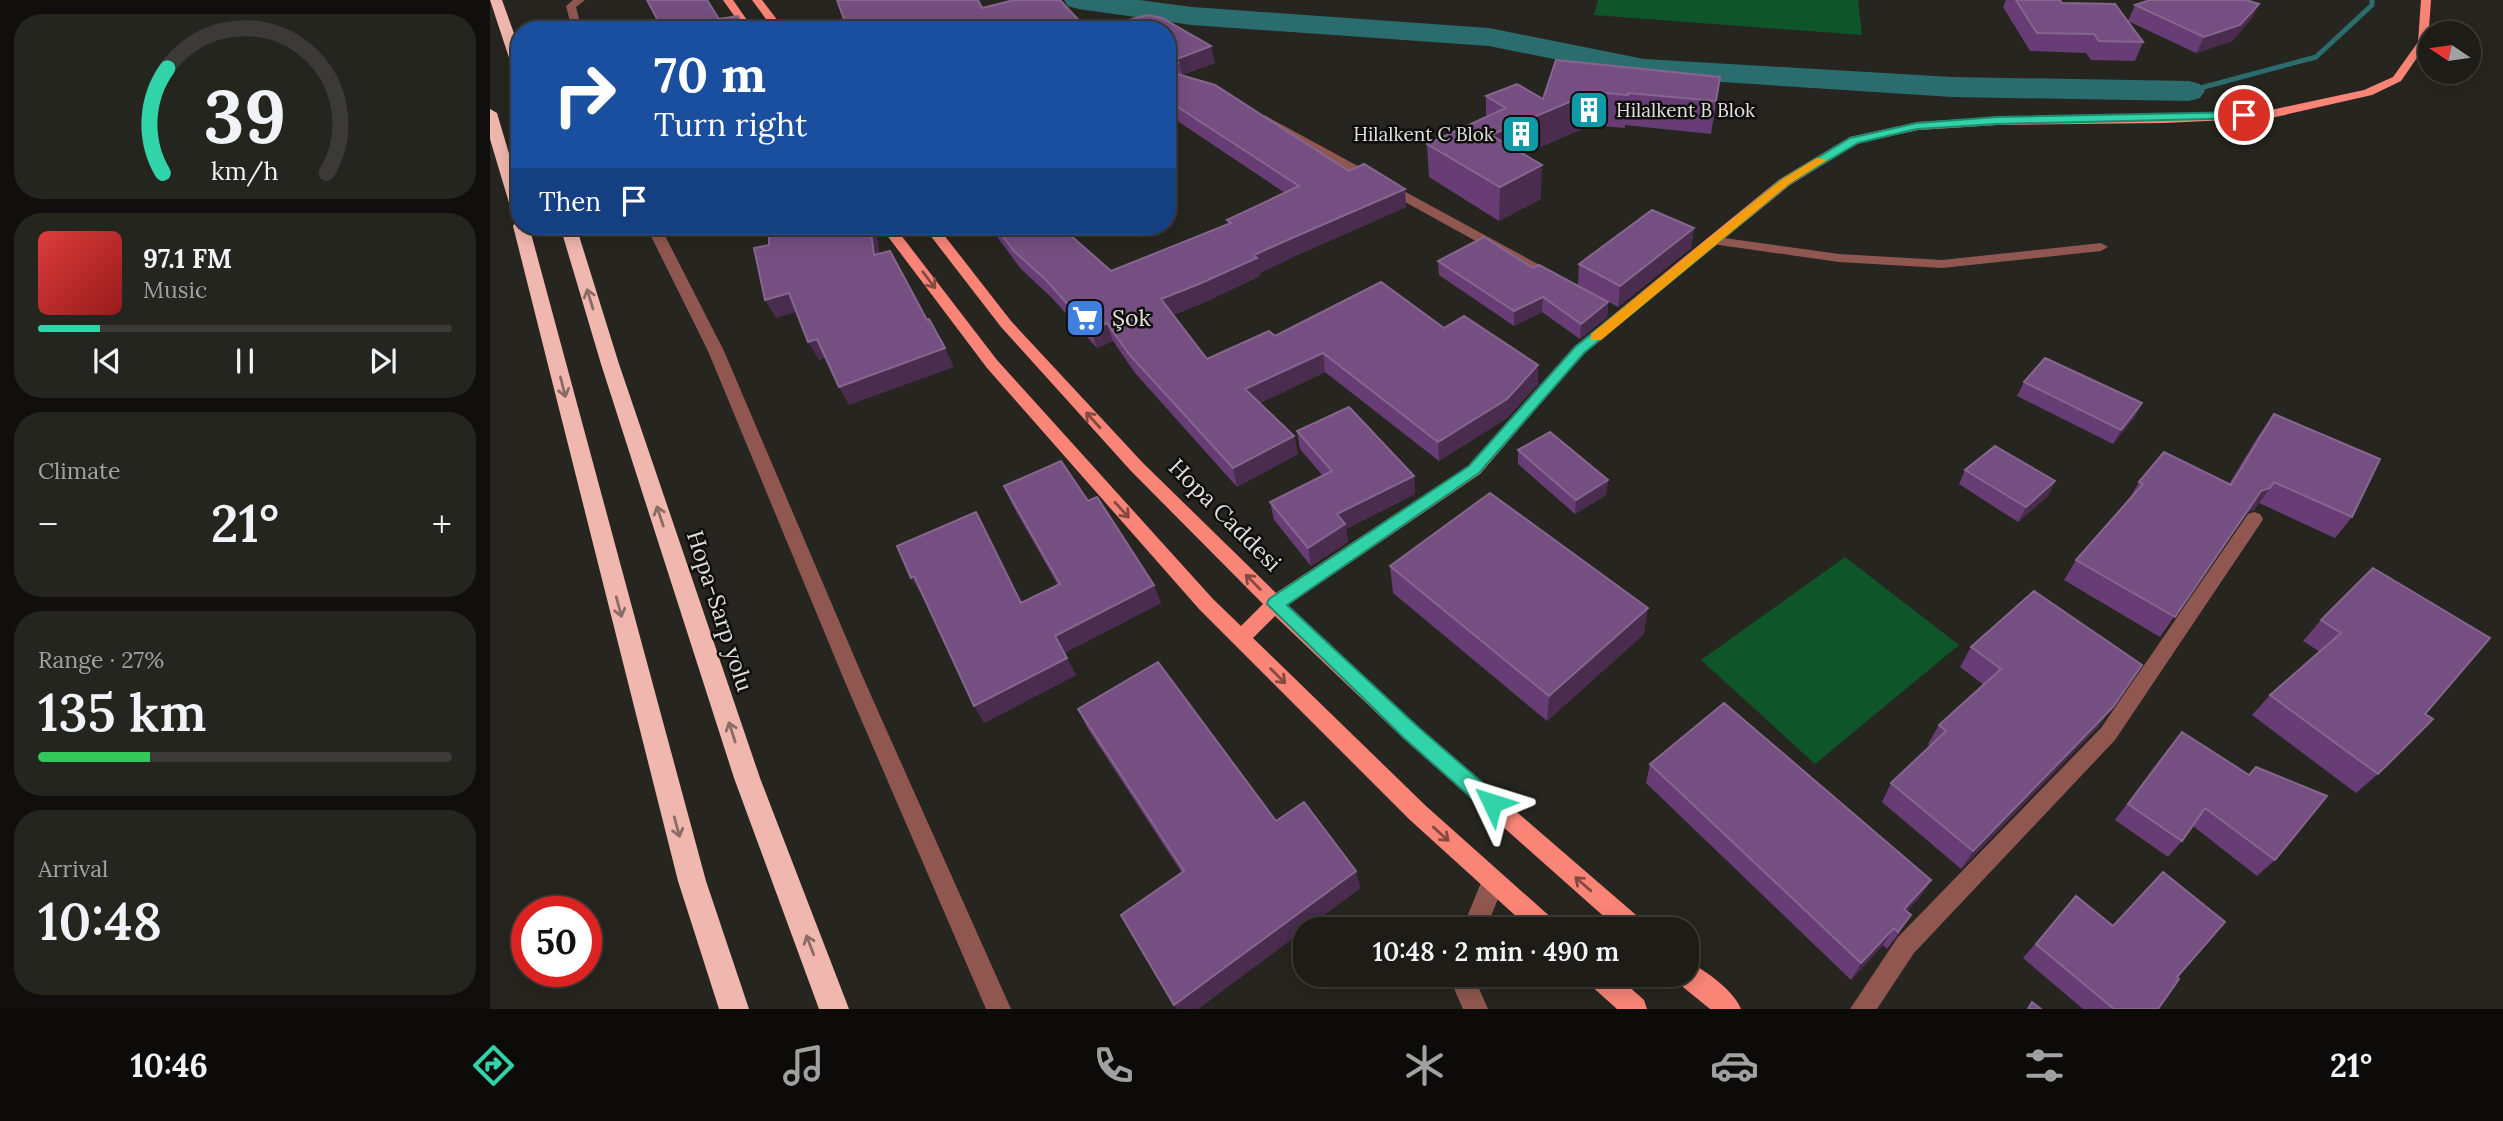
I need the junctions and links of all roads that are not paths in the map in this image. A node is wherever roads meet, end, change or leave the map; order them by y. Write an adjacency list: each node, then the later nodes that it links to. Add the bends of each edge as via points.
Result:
1 (496, 0): 9 (highway)
2 (580, 0): 6 (street, via 571,6)
3 (728, 0): 7 (main road)
4 (757, 0): 8 (main road)
5 (2426, 0): 18 (main road, via 2423,42 2397,79 2368,93 2271,114 1997,121 1917,126 1854,140 1785,182)
6 (575, 21)
7 (743, 21)
8 (773, 21)
9 (511, 44)
10 (490, 113): 12 (highway)
11 (1257, 115): 20 (street)
12 (511, 188)
13 (524, 235): 31 (highway, one-way to 31, via 692,881)
14 (571, 235): 32 (highway, Hopa-Sarp yolu, one-way to 14, via 747,778)
15 (658, 235): 33 (street, via 716,351)
16 (894, 235): 23 (main road, one-way to 23, via 992,365)
17 (937, 235): 22 (main road, Hopa Caddesi, one-way to 17, via 1137,467 1006,324)
18 (1717, 241): 19 (street, via 1839,258 1942,264); 22 (main road, via 1616,313 1474,470)
19 (2101, 247)
20 (1562, 283)
21 (2254, 519): 37 (street, via 2108,734 1906,945)
22 (1275, 604): 23 (main road); 27 (main road, Hopa Caddesi, one-way to 22, via 1410,732)
23 (1241, 638): 24 (main road, one-way to 24)
24 (1493, 881): 25 (street); 26 (main road)
25 (1479, 917)
26 (1534, 917)
27 (1621, 917)
28 (1699, 984): 36 (main road)
29 (1466, 987): 34 (street)
30 (1611, 987): 35 (main road)
31 (734, 1009)
32 (834, 1009)
33 (999, 1009)
34 (1476, 1009)
35 (1635, 1009)
36 (1729, 1009)
37 (1862, 1009)

